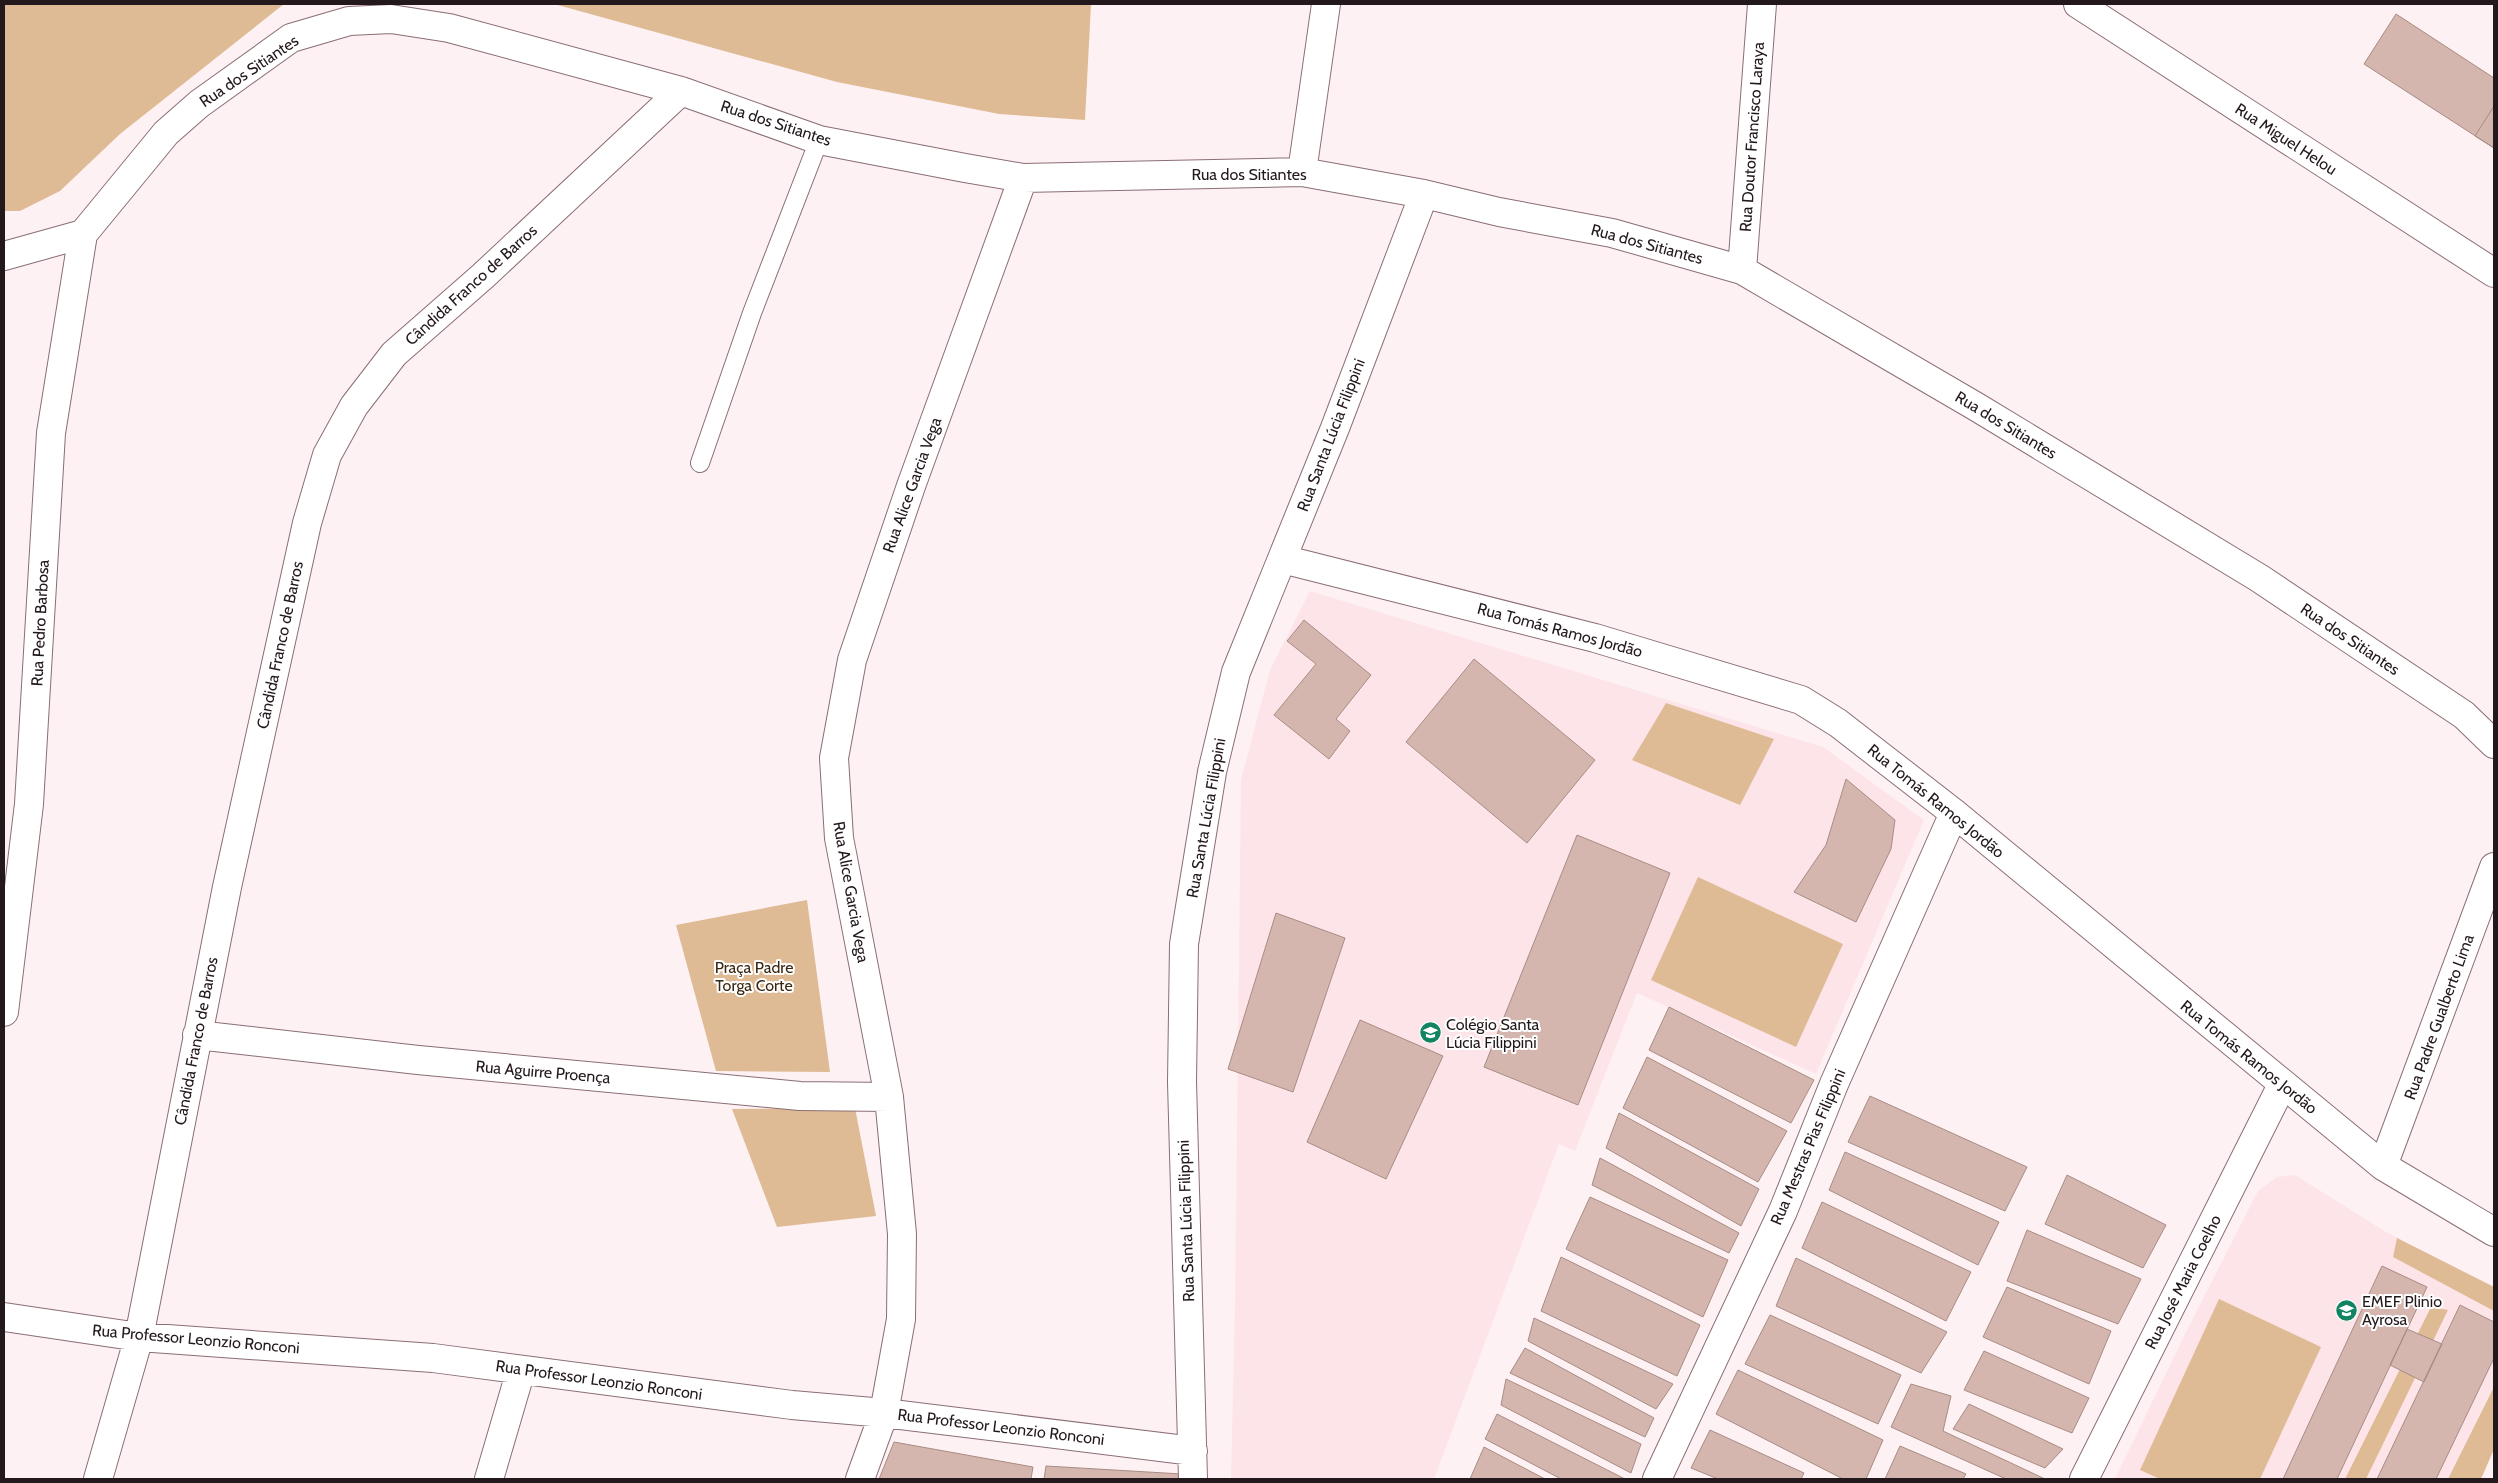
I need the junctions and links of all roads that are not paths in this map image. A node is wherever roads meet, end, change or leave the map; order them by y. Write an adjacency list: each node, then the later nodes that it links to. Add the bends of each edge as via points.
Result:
1 (1326, 4): 6 (street)
2 (1762, 4): 11 (street, Rua Doutor Francisco Laraya)
3 (2078, 4): 12 (street, Rua Miguel Helou)
4 (681, 91): 5 (street, Rua dos Sitiantes); 9 (street, Rua dos Sitiantes, via 449,28 391,19 349,21 291,38 199,104 166,133); 21 (street, Cândida Franco de Barros, via 484,276 394,354 354,406 328,455 307,523)
5 (819, 140): 7 (street, Rua dos Sitiantes); 13 (lane, via 752,313)
6 (1302, 172): 7 (street, Rua dos Sitiantes); 8 (street, Rua dos Sitiantes)
7 (1023, 178): 23 (street, Rua Alice Garcia Vega, via 911,486 852,660 834,758 839,838)
8 (1424, 194): 11 (street, Rua dos Sitiantes, via 1612,233); 14 (street, Rua Santa Lúcia Filippini)
9 (83, 234): 10 (street); 20 (street, Rua Pedro Barbosa, via 51,434 29,804)
10 (4, 256)
11 (1742, 270): 15 (street, Rua dos Sitiantes, via 2259,578)
12 (2494, 273)
13 (700, 463)
14 (1282, 559): 18 (street, Rua Tomás Ramos Jordão, via 1595,638 1801,700 1838,723); 30 (street, Rua Santa Lúcia Filippini, via 1236,672 1212,772 1184,944 1182,1082)
15 (2464, 714): 16 (street, Rua dos Sitiantes); 17 (street, Rua dos Sitiantes)
16 (2494, 724)
17 (2494, 744)
18 (1954, 813): 22 (street, Rua Tomás Ramos Jordão); 35 (street, Rua Mestras Pias Filippini, via 1834,1084 1783,1211)
19 (2494, 867): 24 (street, Rua Padre Gualberto Lima)
20 (4, 1012)
21 (197, 1035): 23 (street, Rua Aguirre Proença, via 780,1095); 27 (street, Cândida Franco de Barros)
22 (2282, 1085): 24 (street, Rua Tomás Ramos Jordão); 36 (street, Rua José Maria Coelho)
23 (889, 1097): 29 (street, Rua Alice Garcia Vega, via 902,1234 901,1319)
24 (2383, 1166): 25 (street, Rua Tomás Ramos Jordão)
25 (2494, 1232)
26 (4, 1317): 27 (street, Rua Professor Leonzio Ronconi)
27 (139, 1337): 28 (street, Rua Professor Leonzio Ronconi, via 433,1358); 31 (street, Cândida Franco de Barros)
28 (521, 1370): 29 (street, Rua Professor Leonzio Ronconi, via 792,1405); 32 (street)
29 (884, 1413): 30 (street, Rua Professor Leonzio Ronconi); 33 (street, Rua Alice Garcia Vega)
30 (1193, 1451): 34 (street, Rua Santa Lúcia Filippini)
31 (98, 1479)
32 (489, 1479)
33 (860, 1479)
34 (1193, 1479)
35 (1657, 1479)
36 (2084, 1479)

